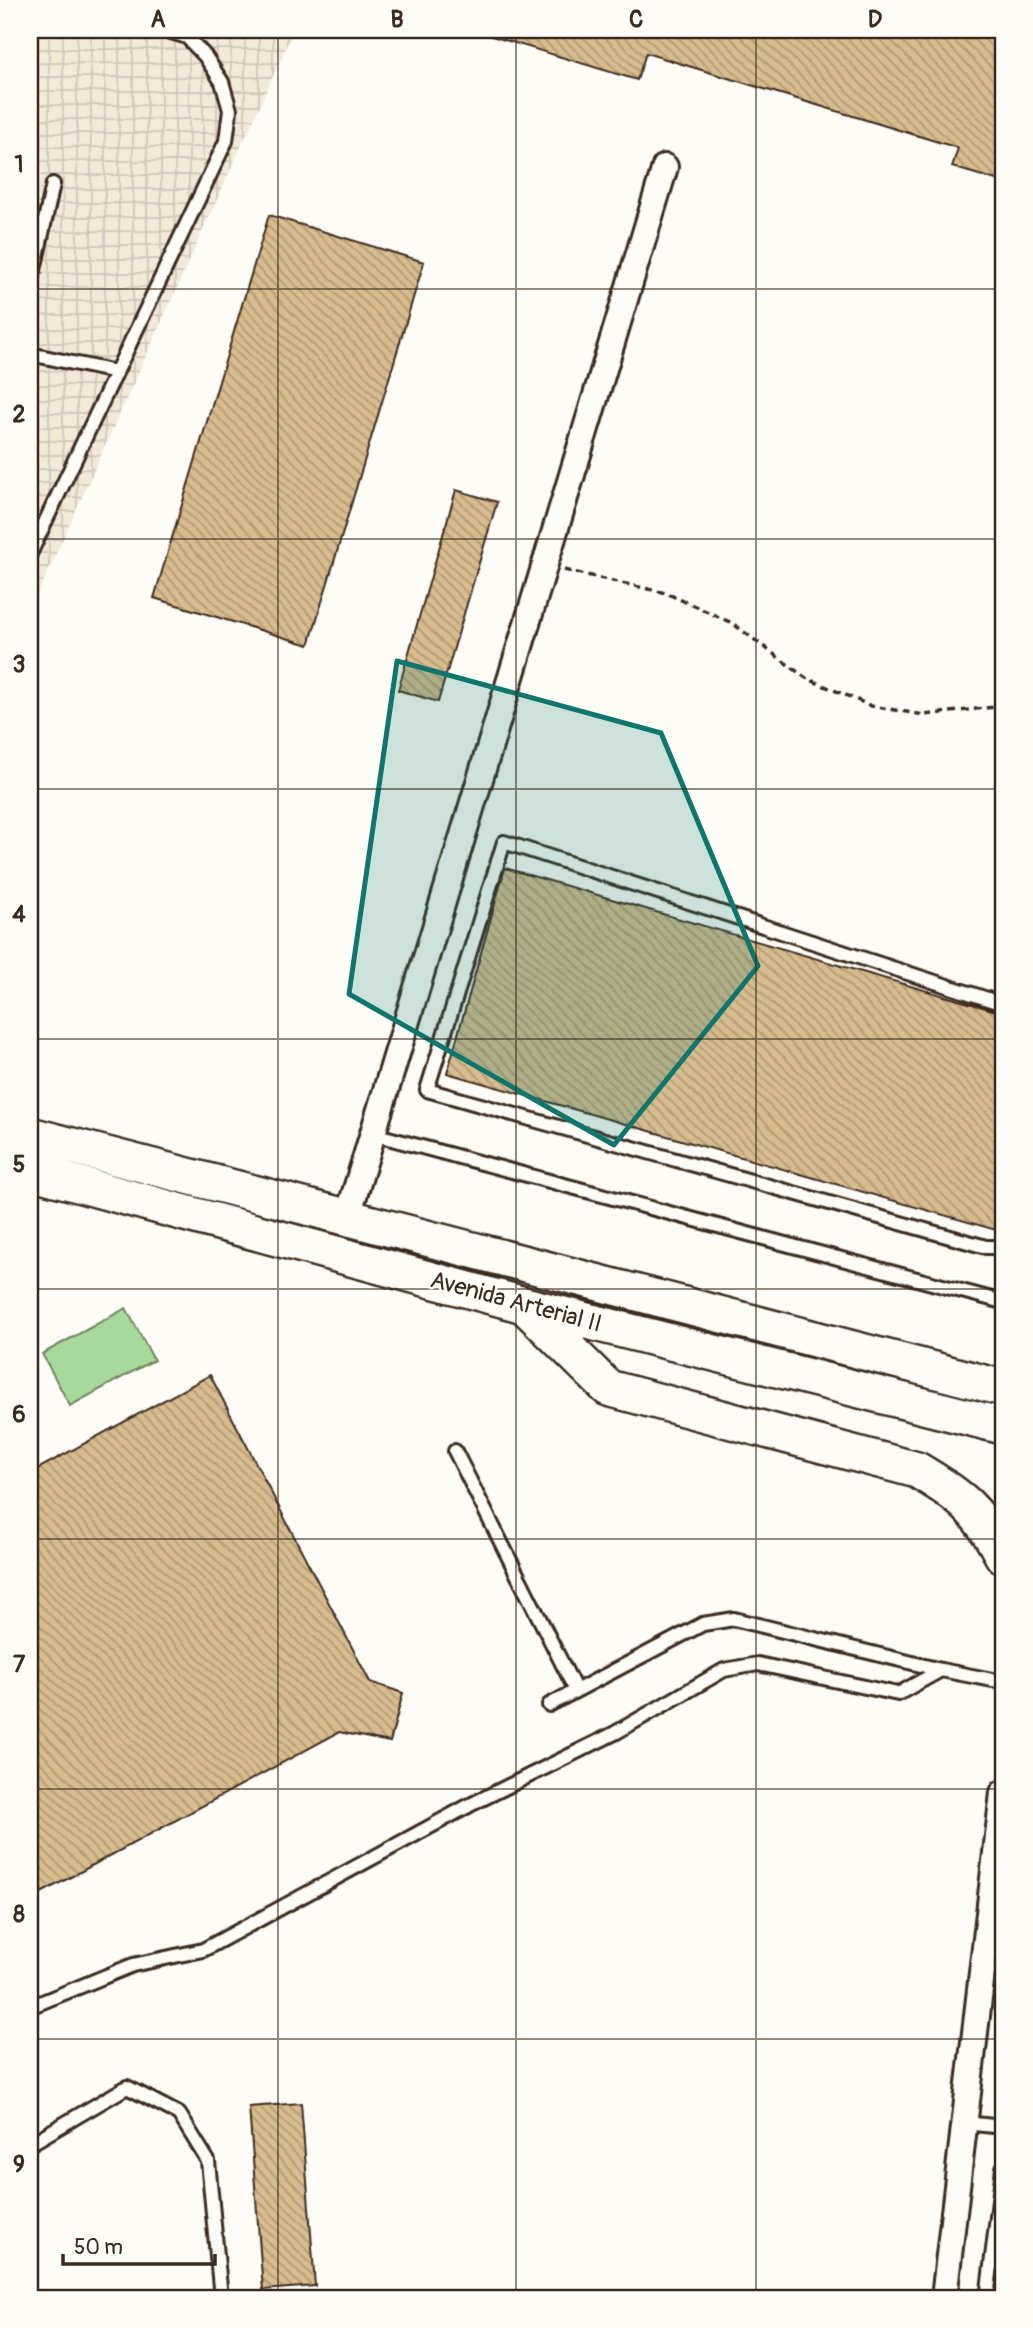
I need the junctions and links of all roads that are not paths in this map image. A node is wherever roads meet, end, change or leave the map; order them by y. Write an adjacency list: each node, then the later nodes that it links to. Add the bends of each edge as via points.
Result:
1 (164, 30): 6 (lane, via 187,37 222,82 230,110 226,141)
2 (665, 167): 10 (street)
3 (53, 184): 4 (lane)
4 (30, 288)
5 (30, 354): 6 (lane)
6 (116, 372): 7 (lane)
7 (36, 526): 8 (lane)
8 (30, 554)
9 (1003, 1003): 14 (lane, via 504,842 427,1090 986,1247)
10 (373, 1134): 13 (street); 15 (lane)
11 (30, 1135): 13 (street, Avenida Arterial II)
12 (30, 1171): 16 (street, Avenida Arterial II)
13 (347, 1219): 17 (street, Avenida Arterial II)
14 (1003, 1247)
15 (1003, 1302)
16 (524, 1305): 18 (street, Avenida Arterial II); 20 (street, via 608,1388 917,1470 954,1492 986,1523)
17 (1003, 1388)
18 (1003, 1426)
19 (455, 1451): 23 (lane)
20 (1003, 1556)
21 (942, 1670): 22 (lane); 23 (lane, via 734,1619 703,1624); 26 (lane, via 898,1694 758,1664 724,1670 615,1733 470,1805 203,1950 133,1965)
22 (1003, 1682)
23 (576, 1690): 24 (lane)
24 (549, 1705)
25 (1003, 1793): 27 (street)
26 (30, 2007)
27 (965, 2123): 28 (lane); 34 (street)
28 (1003, 2127)
29 (30, 2144): 33 (lane, via 127,2087 179,2114 208,2161)
30 (1003, 2168): 31 (lane)
31 (989, 2279): 32 (lane); 35 (lane)
32 (1003, 2280)
33 (221, 2298)
34 (944, 2298)
35 (987, 2298)

